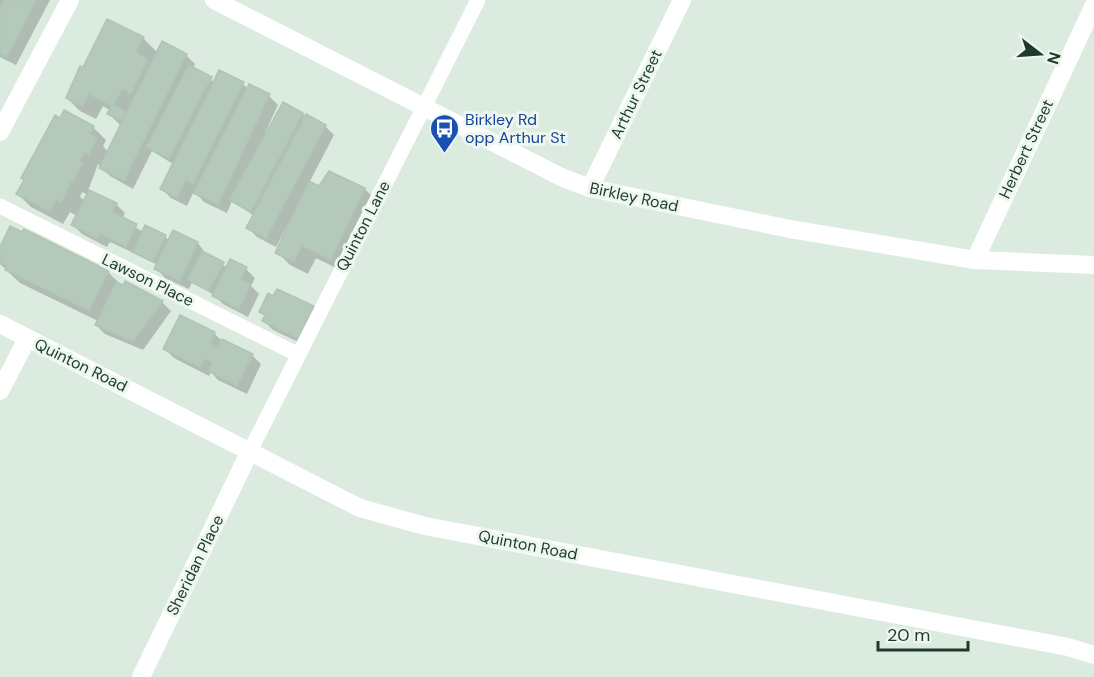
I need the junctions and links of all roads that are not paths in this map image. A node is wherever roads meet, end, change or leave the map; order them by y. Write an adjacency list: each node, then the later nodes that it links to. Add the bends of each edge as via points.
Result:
1 (70, 0): 7 (street)
2 (214, 0): 6 (street, Birkley Road)
3 (478, 0): 6 (lane, Quinton Lane)
4 (682, 0): 8 (street, Arthur Street)
5 (1094, 5): 10 (street, Herbert Street)
6 (424, 108): 8 (street, Birkley Road); 14 (lane, Quinton Lane)
7 (0, 132)
8 (590, 188): 10 (street, Birkley Road, via 790,229)
9 (0, 206): 14 (lane, Lawson Place)
10 (975, 260): 11 (street, Birkley Road)
11 (1094, 265)
12 (0, 324): 13 (street, Quinton Road)
13 (27, 339): 15 (street); 16 (street, Quinton Road)
14 (297, 354): 16 (lane, Quinton Lane)
15 (0, 392)
16 (249, 453): 17 (street, Quinton Road, via 360,508 425,526); 18 (street, Sheridan Place)
17 (1094, 655)
18 (141, 677)

